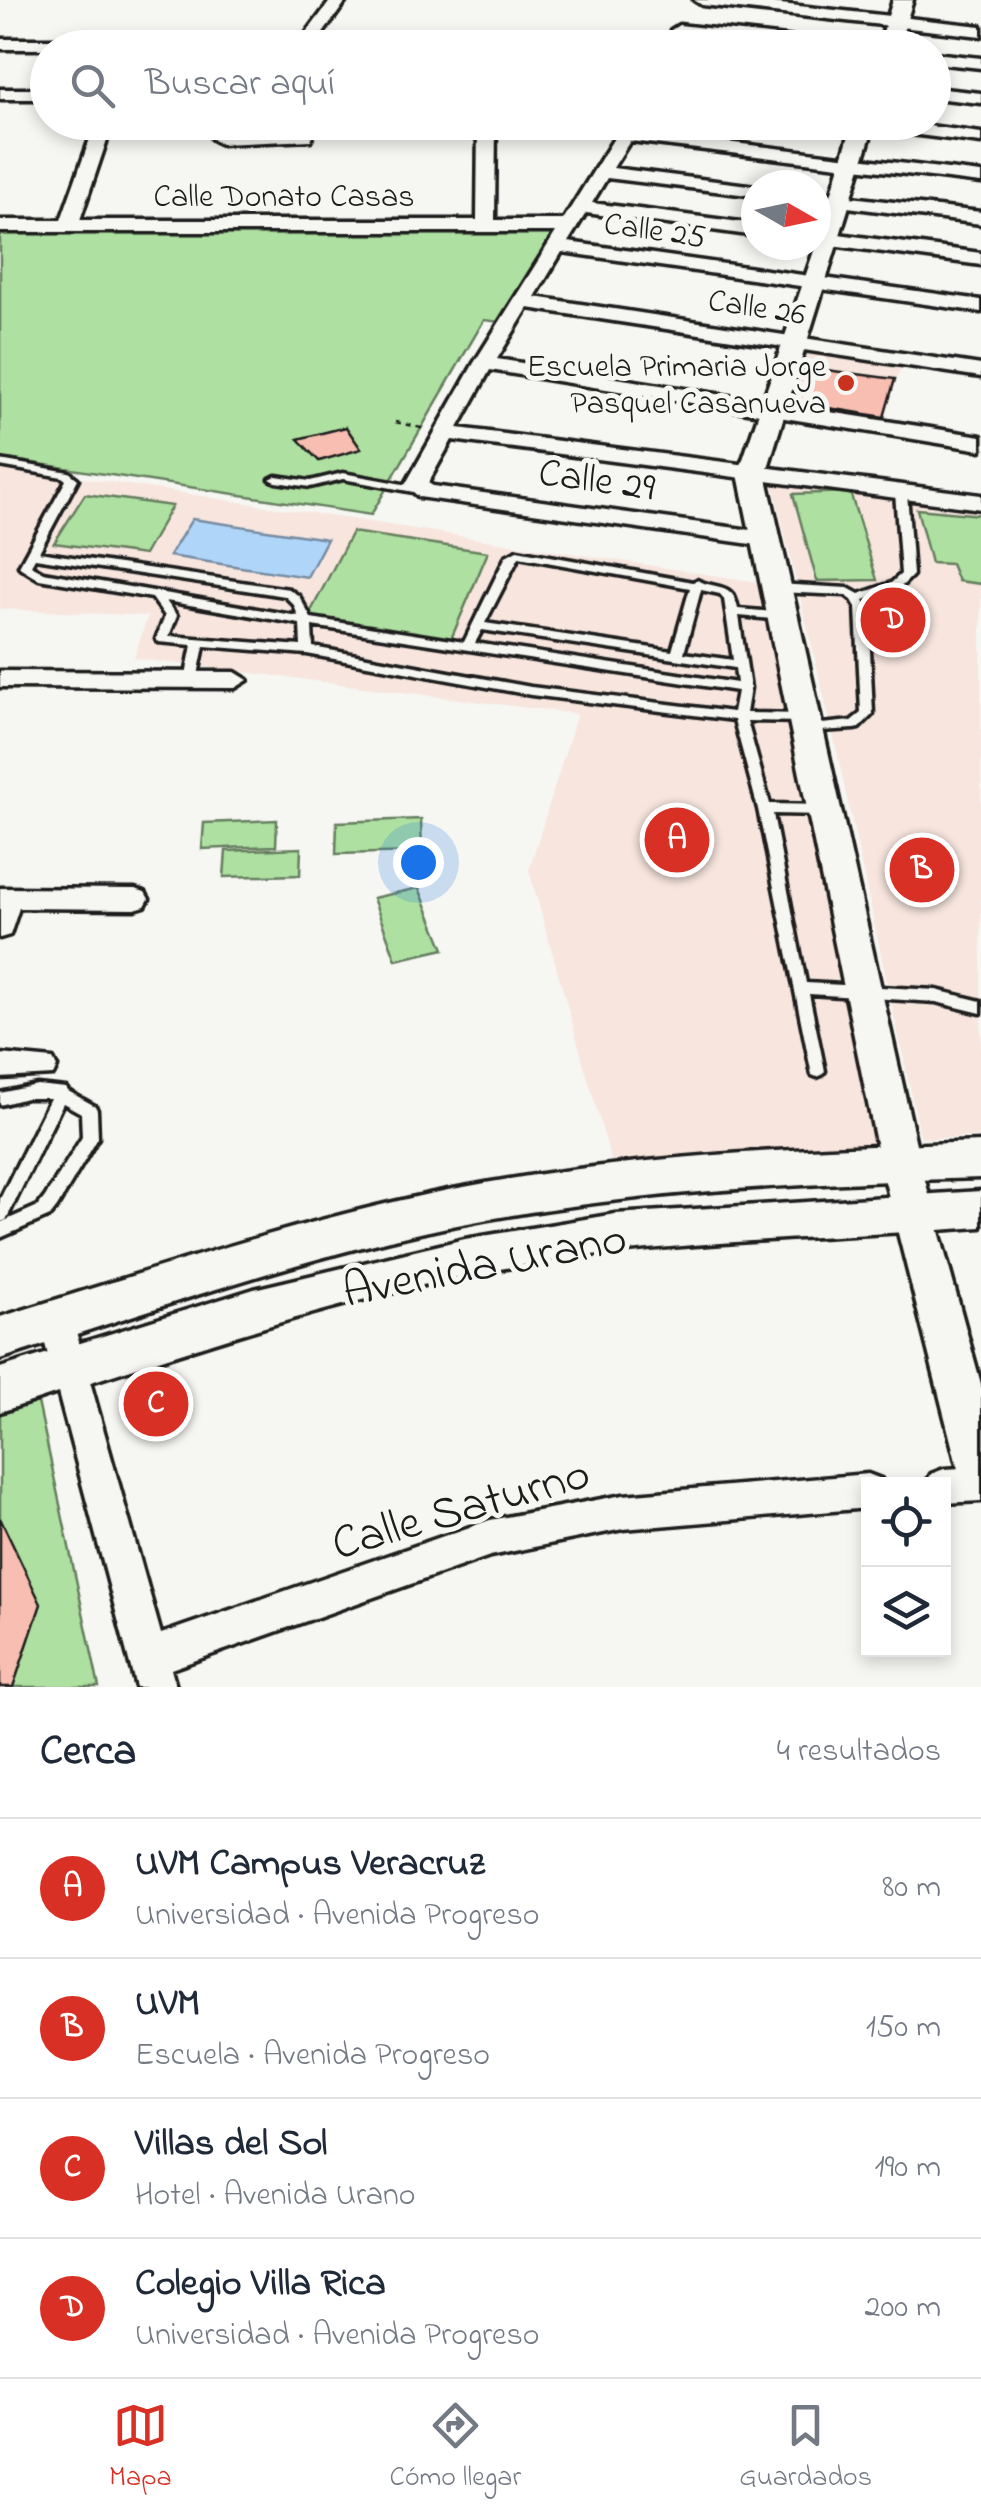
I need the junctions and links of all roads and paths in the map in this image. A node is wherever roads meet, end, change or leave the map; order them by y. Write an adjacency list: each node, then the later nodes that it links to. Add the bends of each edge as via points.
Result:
1 (339, 0): 6 (street)
2 (691, 0): 7 (street)
3 (702, 0): 5 (street)
4 (903, 0): 5 (street)
5 (896, 22): 8 (street); 9 (street)
6 (317, 30)
7 (679, 30)
8 (894, 30)
9 (981, 31)
10 (0, 44): 11 (street)
11 (30, 44)
12 (951, 60): 13 (street)
13 (981, 63)
14 (0, 94): 15 (street)
15 (30, 94)
16 (951, 95): 17 (street)
17 (981, 98)
18 (0, 105): 19 (street)
19 (30, 105)
20 (951, 134): 21 (street)
21 (981, 138)
22 (99, 140): 35 (street)
23 (487, 140): 37 (street)
24 (623, 140): 28 (street)
25 (704, 140): 27 (street)
26 (859, 140): 27 (street)
27 (852, 162): 29 (street); 31 (street)
28 (603, 172): 30 (street); 33 (street)
29 (981, 178)
30 (741, 188)
31 (831, 194)
32 (831, 199): 34 (street)
33 (581, 207): 38 (street); 39 (street)
34 (981, 218)
35 (69, 225): 36 (street, Calle Donato Casas); 37 (street, Calle Donato Casas)
36 (0, 226)
37 (486, 226): 38 (street, Calle Donato Casas)
38 (569, 226): 41 (street)
39 (741, 228)
40 (831, 239): 42 (street)
41 (558, 246): 44 (street, Calle 25); 45 (street)
42 (981, 259)
43 (818, 260): 44 (street)
44 (813, 283): 46 (street, Calle 25); 47 (street)
45 (523, 301): 47 (street, Calle 26); 48 (street)
46 (981, 306)
47 (794, 342): 49 (street, Calle 26); 50 (street)
48 (484, 363): 50 (street); 52 (street)
49 (981, 371)
50 (772, 410): 53 (street); 55 (street)
51 (395, 422): 52 (path)
52 (445, 433): 55 (street); 57 (street)
53 (981, 443)
54 (0, 463): 61 (lane, via 72,479)
55 (752, 474): 58 (street); 60 (street)
56 (276, 479): 57 (lane, via 310,484 344,476)
57 (418, 490): 60 (street, Calle 29)
58 (902, 492): 59 (street); 64 (lane, via 906,575 895,586)
59 (981, 502)
60 (766, 539): 65 (street)
61 (32, 554): 63 (lane, via 25,566 40,575); 67 (lane, via 289,593)
62 (697, 584): 66 (lane, via 724,591); 68 (lane, via 517,553); 72 (lane)
63 (157, 597): 67 (lane); 69 (lane, via 171,616 162,639)
64 (857, 598): 65 (lane, via 830,590); 79 (lane, via 867,714 854,724)
65 (779, 602): 66 (lane); 79 (street)
66 (732, 612): 73 (lane)
67 (306, 622): 70 (lane); 71 (lane)
68 (478, 626): 70 (lane); 72 (lane)
69 (200, 641): 71 (lane); 75 (lane)
70 (468, 646): 77 (lane)
71 (307, 650): 78 (lane, via 531,691)
72 (677, 656): 73 (lane)
73 (740, 665): 77 (lane)
74 (0, 679): 75 (street)
75 (191, 680): 76 (street)
76 (235, 680)
77 (744, 688): 78 (lane)
78 (739, 718): 79 (lane); 80 (lane)
79 (805, 723): 81 (street)
80 (766, 809): 81 (lane); 85 (lane)
81 (824, 810): 86 (street)
82 (4, 898): 83 (street); 84 (street)
83 (135, 899)
84 (0, 928)
85 (800, 988): 86 (lane); 90 (lane)
86 (862, 990): 87 (lane); 94 (street)
87 (981, 1007)
88 (0, 1066): 89 (street)
89 (42, 1067)
90 (817, 1071)
91 (61, 1092): 92 (lane, via 30,1089); 97 (lane); 98 (lane, via 89,1110 90,1138 44,1211)
92 (0, 1099)
93 (981, 1160): 94 (main road, Avenida Urano)
94 (900, 1162): 96 (street); 99 (main road, Avenida Urano, via 636,1180 452,1208 235,1264)
95 (981, 1209): 96 (main road, Avenida Urano)
96 (911, 1210): 101 (main road, Avenida Urano, via 615,1232 466,1258 254,1309); 103 (street)
97 (0, 1216)
98 (0, 1231)
99 (56, 1320): 100 (main road, Avenida Urano); 101 (street)
100 (0, 1338)
101 (72, 1368): 102 (main road, Avenida Urano); 107 (street)
102 (0, 1390)
103 (981, 1469)
104 (981, 1484): 105 (street)
105 (951, 1486)
106 (861, 1492): 107 (street, Calle Saturno, via 623,1512 490,1538)
107 (152, 1672)

